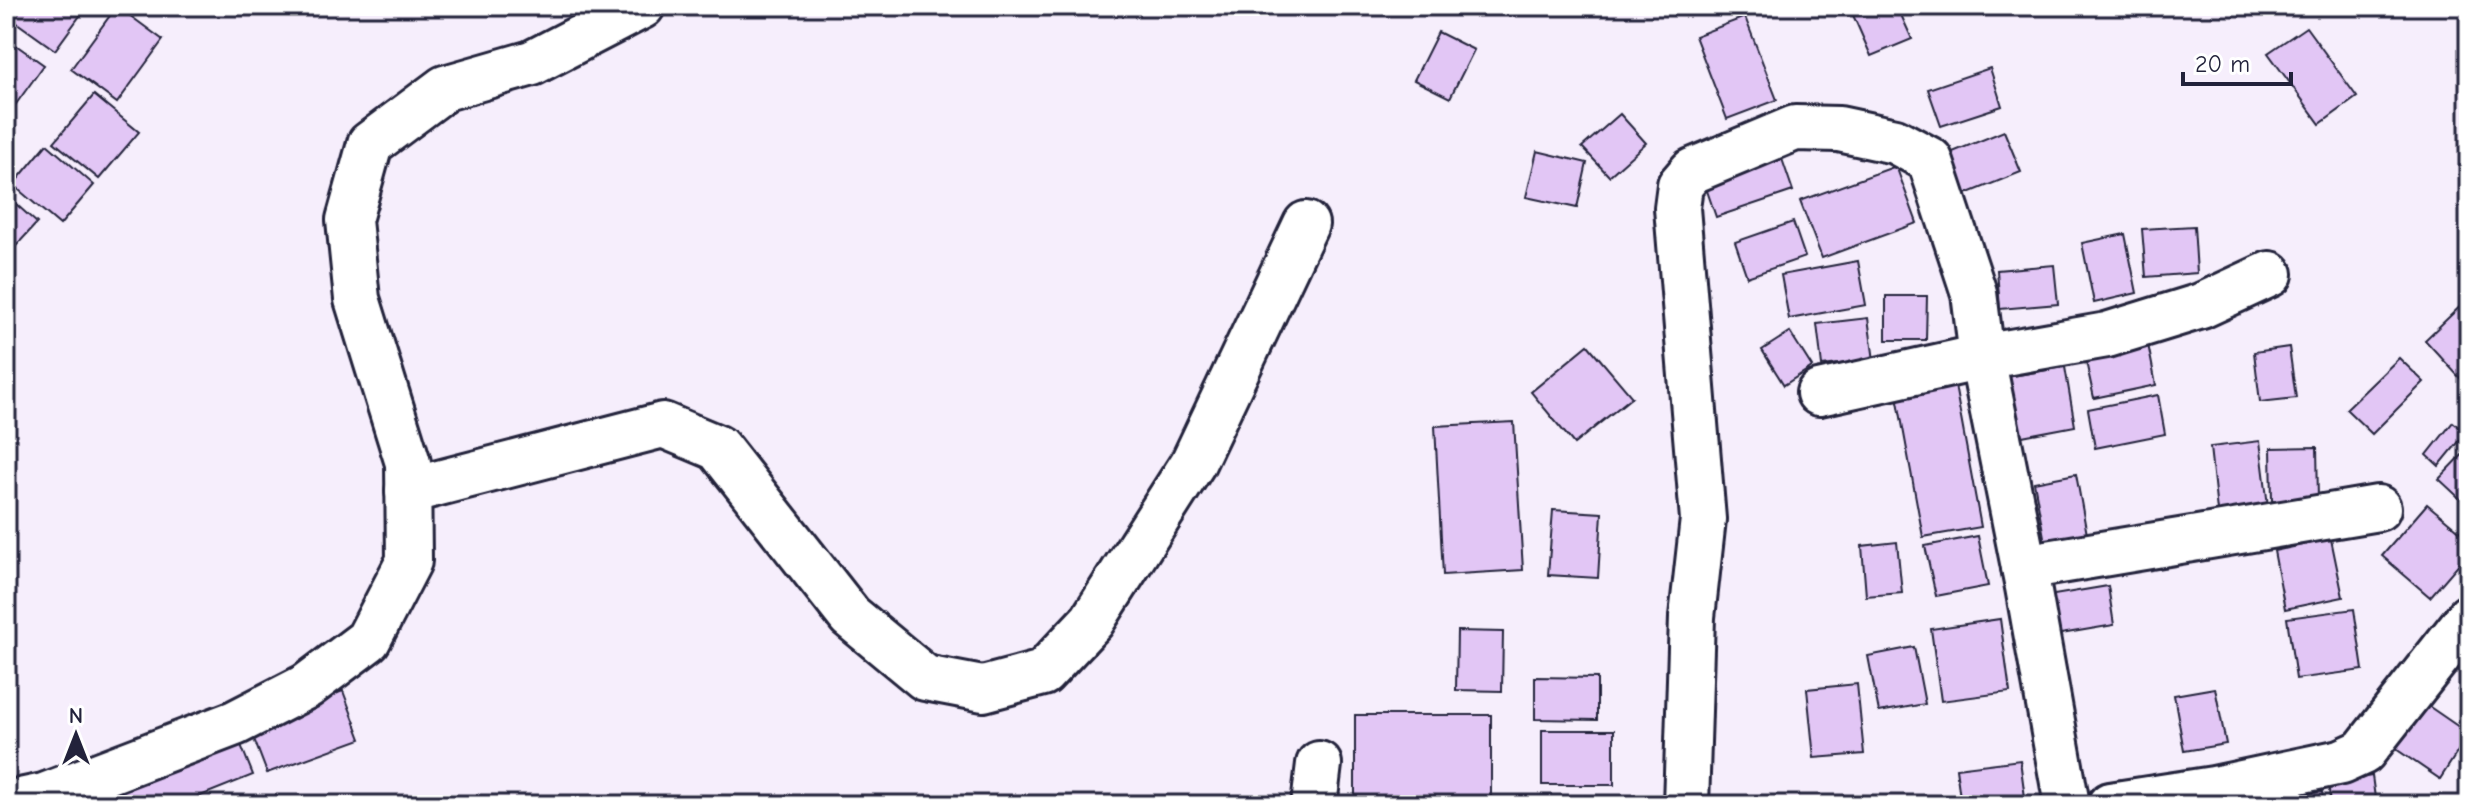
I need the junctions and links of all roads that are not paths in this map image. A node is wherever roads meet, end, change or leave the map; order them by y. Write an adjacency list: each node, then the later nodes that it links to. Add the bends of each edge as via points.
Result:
1 (642, 6): 6 (street, via 532,63 445,88 370,144 349,220 355,283 408,463)
2 (1306, 224): 6 (street, via 1193,463 1092,621 1043,673 983,689 925,678 850,616 718,448 663,425)
3 (2270, 274): 4 (street, via 2201,306 2107,335)
4 (1982, 357): 5 (street); 8 (street); 11 (street, via 1974,293 1930,160 1895,141 1839,129 1795,128 1692,171 1680,185 1677,208 1703,519 1692,617)
5 (1819, 393)
6 (408, 491): 10 (street, via 409,561 368,640 307,686 235,723 44,796)
7 (2378, 508): 8 (street)
8 (2024, 567): 12 (street)
9 (2469, 617): 13 (street, via 2363,752 2341,762 2214,789)
10 (6, 804)
11 (1686, 805)
12 (2067, 805)
13 (2110, 805)

